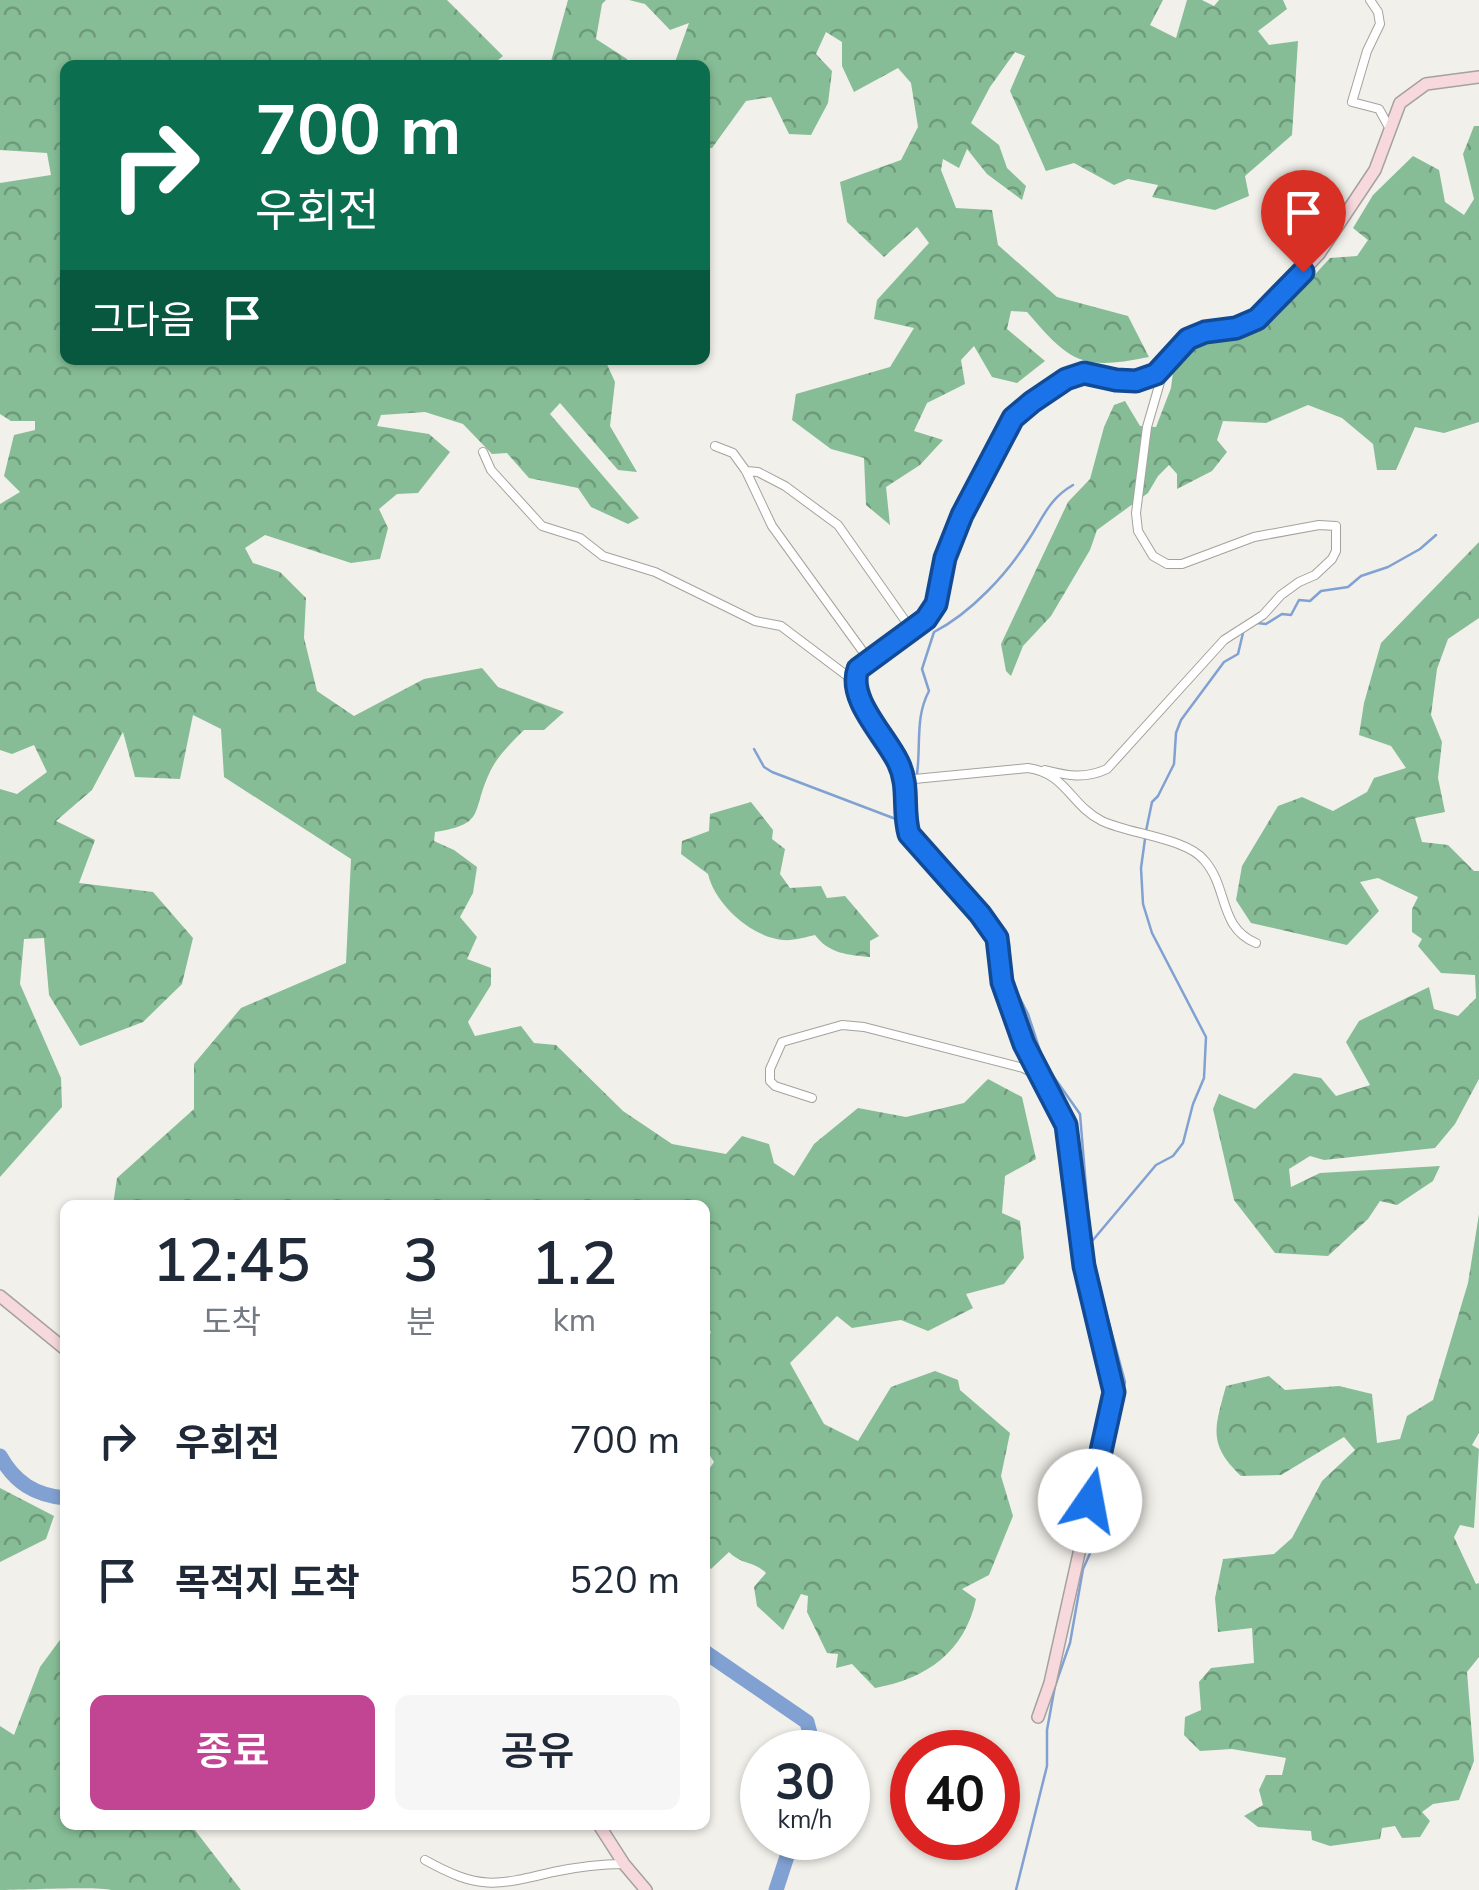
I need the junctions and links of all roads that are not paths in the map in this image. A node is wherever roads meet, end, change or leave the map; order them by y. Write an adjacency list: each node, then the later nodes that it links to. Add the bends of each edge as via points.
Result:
1 (1370, 0): 3 (street, via 1380,24 1352,102 1379,109)
2 (1479, 77): 3 (street, via 1426,84 1400,103)
3 (1390, 129): 4 (street, via 1375,170 1287,290 1257,319 1188,339)
4 (1165, 364): 8 (street, via 1136,381 1084,373 1066,379 1013,418 962,515 936,604); 11 (street, via 1147,428 1136,513 1138,531 1154,556 1182,564 1254,537 1319,525 1336,526 1336,550 1315,575 1224,640 1108,769 1090,776)
5 (715, 446): 7 (street, via 734,454)
6 (483, 452): 10 (street, via 542,526 781,626)
7 (746, 471): 8 (street, via 785,486 838,525); 9 (street, via 772,526)
8 (911, 629): 9 (street)
9 (868, 660): 10 (street)
10 (854, 680): 12 (street)
11 (1045, 770): 12 (street); 13 (street, via 1102,821 1203,858 1232,925)
12 (904, 780): 14 (street, via 909,834 997,938 1002,982)
13 (1256, 943)
14 (1044, 1078): 15 (street, via 842,1026 782,1042 770,1069 775,1086); 18 (street, via 1066,1125 1084,1266 1114,1392)
15 (812, 1098)
16 (0, 1296): 17 (street)
17 (60, 1345)
18 (1038, 1717)
19 (603, 1830): 21 (street)
20 (425, 1860): 21 (street, via 448,1876 486,1887)
21 (624, 1864): 22 (street)
22 (646, 1890)

